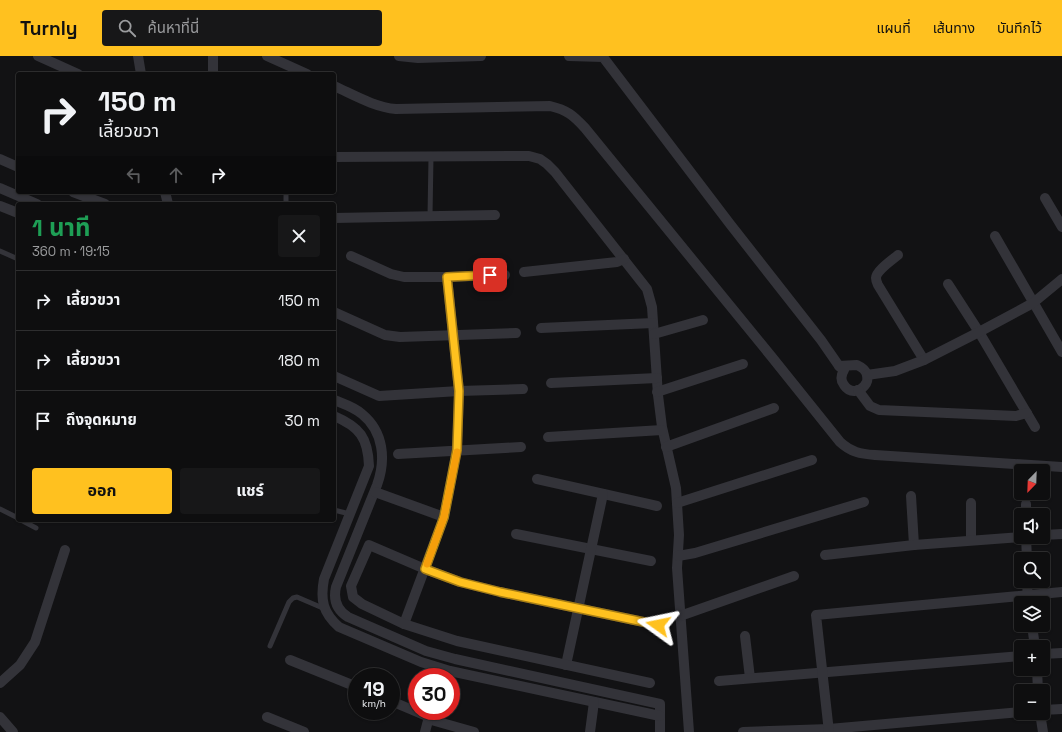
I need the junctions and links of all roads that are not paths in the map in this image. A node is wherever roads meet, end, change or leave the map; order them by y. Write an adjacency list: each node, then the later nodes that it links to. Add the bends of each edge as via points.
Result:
1 (38, 56): 10 (street)
2 (138, 56): 11 (street)
3 (213, 56): 12 (street)
4 (267, 56): 13 (street)
5 (399, 56): 6 (street)
6 (469, 56): 7 (street)
7 (482, 56)
8 (569, 56): 9 (street)
9 (603, 56): 53 (street)
10 (74, 72)
11 (141, 72)
12 (213, 72)
13 (303, 72)
14 (336, 87): 74 (street, via 385,108 550,106 562,109 573,115 585,128 848,450 862,454)
15 (336, 157): 16 (street)
16 (431, 157): 27 (lane); 35 (street, via 518,155 540,159 555,172)
17 (0, 159): 18 (street)
18 (16, 166)
19 (0, 188): 22 (street)
20 (78, 194): 23 (street)
21 (1046, 198): 29 (street)
22 (32, 202)
23 (100, 202)
24 (0, 206): 25 (street)
25 (16, 212)
26 (495, 215): 27 (street)
27 (430, 216): 28 (street)
28 (336, 218)
29 (1062, 227)
30 (995, 236): 41 (street)
31 (0, 251): 34 (lane)
32 (898, 255): 51 (street, via 878,273 876,278)
33 (351, 256): 38 (street, via 404,277)
34 (16, 258)
35 (624, 259): 36 (street, via 617,262); 44 (street, via 647,289)
36 (524, 272)
37 (505, 275): 38 (street)
38 (447, 277): 49 (street)
39 (1062, 279): 41 (street)
40 (948, 284): 46 (street)
41 (1033, 303): 46 (street); 50 (street)
42 (336, 313): 49 (street, via 385,335)
43 (703, 320): 48 (street)
44 (653, 323): 45 (street); 48 (street)
45 (541, 328)
46 (979, 332): 51 (street); 64 (street)
47 (516, 334): 49 (street)
48 (654, 334): 56 (street)
49 (453, 335): 60 (street)
50 (1062, 352)
51 (924, 360): 54 (street, via 896,370)
52 (743, 364): 61 (street)
53 (839, 366): 54 (street, via 857,365 862,367); 59 (street, via 844,370 841,379 845,387 853,391)
54 (867, 375): 59 (street, via 864,386)
55 (336, 377): 60 (street, via 379,396)
56 (657, 378): 57 (street); 61 (street)
57 (551, 383)
58 (524, 389): 60 (street)
59 (858, 390): 64 (street, via 870,406 879,410 1016,416)
60 (459, 391): 71 (street)
61 (658, 392): 67 (street)
62 (336, 401): 76 (street, via 361,413 376,432 383,457 381,476)
63 (774, 408): 70 (street)
64 (1027, 414): 66 (street)
65 (336, 417): 87 (street, via 356,428 369,452 369,466)
66 (1035, 427)
67 (662, 430): 68 (street); 70 (street)
68 (548, 436)
69 (521, 447): 71 (street)
70 (666, 447): 80 (street, via 674,476)
71 (457, 450): 72 (street); 89 (street)
72 (398, 454)
73 (812, 460): 80 (street)
74 (1062, 467)
75 (537, 479): 77 (street)
76 (375, 492): 89 (street); 132 (street, via 336,587 335,600 341,612 426,651 660,704)
77 (603, 494): 83 (street); 99 (street)
78 (911, 496): 97 (street)
79 (864, 502): 101 (street)
80 (676, 503): 101 (street)
81 (970, 503): 96 (street)
82 (1026, 504): 84 (street)
83 (657, 506)
84 (1026, 508)
85 (0, 509): 88 (lane)
86 (336, 510): 87 (lane)
87 (351, 514): 109 (street, via 324,579 322,591)
88 (16, 517)
89 (444, 517): 103 (street)
90 (25, 522): 91 (lane)
91 (36, 528)
92 (516, 534): 99 (street)
93 (1062, 534): 94 (street)
94 (1050, 535)
95 (1014, 537): 96 (street)
96 (971, 540): 97 (street)
97 (914, 545): 100 (street)
98 (65, 550): 125 (street, via 35,642 20,665)
99 (591, 550): 102 (street); 108 (street)
100 (825, 555)
101 (678, 556): 110 (street)
102 (651, 561)
103 (425, 569): 108 (street, via 460,582); 111 (street); 111 (street, via 369,545 351,586 353,597 362,604)
104 (794, 576): 110 (street)
105 (1062, 592): 106 (street)
106 (1043, 596)
107 (1014, 600): 121 (street, via 816,615)
108 (578, 608): 112 (street); 119 (street)
109 (326, 609): 114 (lane, via 298,597 293,598); 120 (street, via 339,627)
110 (680, 616): 145 (street)
111 (404, 624): 119 (street, via 457,641)
112 (658, 625)
113 (745, 636): 123 (street)
114 (270, 646)
115 (1062, 653): 116 (street)
116 (1050, 654)
117 (1014, 657): 121 (street)
118 (290, 660): 126 (street)
119 (566, 665): 127 (street)
120 (432, 668)
121 (823, 672): 123 (street); 138 (street)
122 (460, 676): 128 (street)
123 (750, 678): 124 (street)
124 (719, 681)
125 (0, 683)
126 (348, 683)
127 (650, 683)
128 (594, 702): 132 (street); 143 (street)
129 (1062, 709): 130 (street)
130 (1050, 710)
131 (1014, 713): 138 (street)
132 (660, 716): 144 (street)
133 (0, 717): 139 (street)
134 (267, 717): 140 (street)
135 (428, 720): 141 (street)
136 (440, 720): 142 (street)
137 (1041, 720): 147 (street)
138 (829, 731): 146 (street)
139 (13, 732)
140 (304, 732)
141 (425, 732)
142 (474, 732)
143 (590, 732)
144 (660, 732)
145 (689, 732)
146 (744, 732)
147 (1043, 732)

